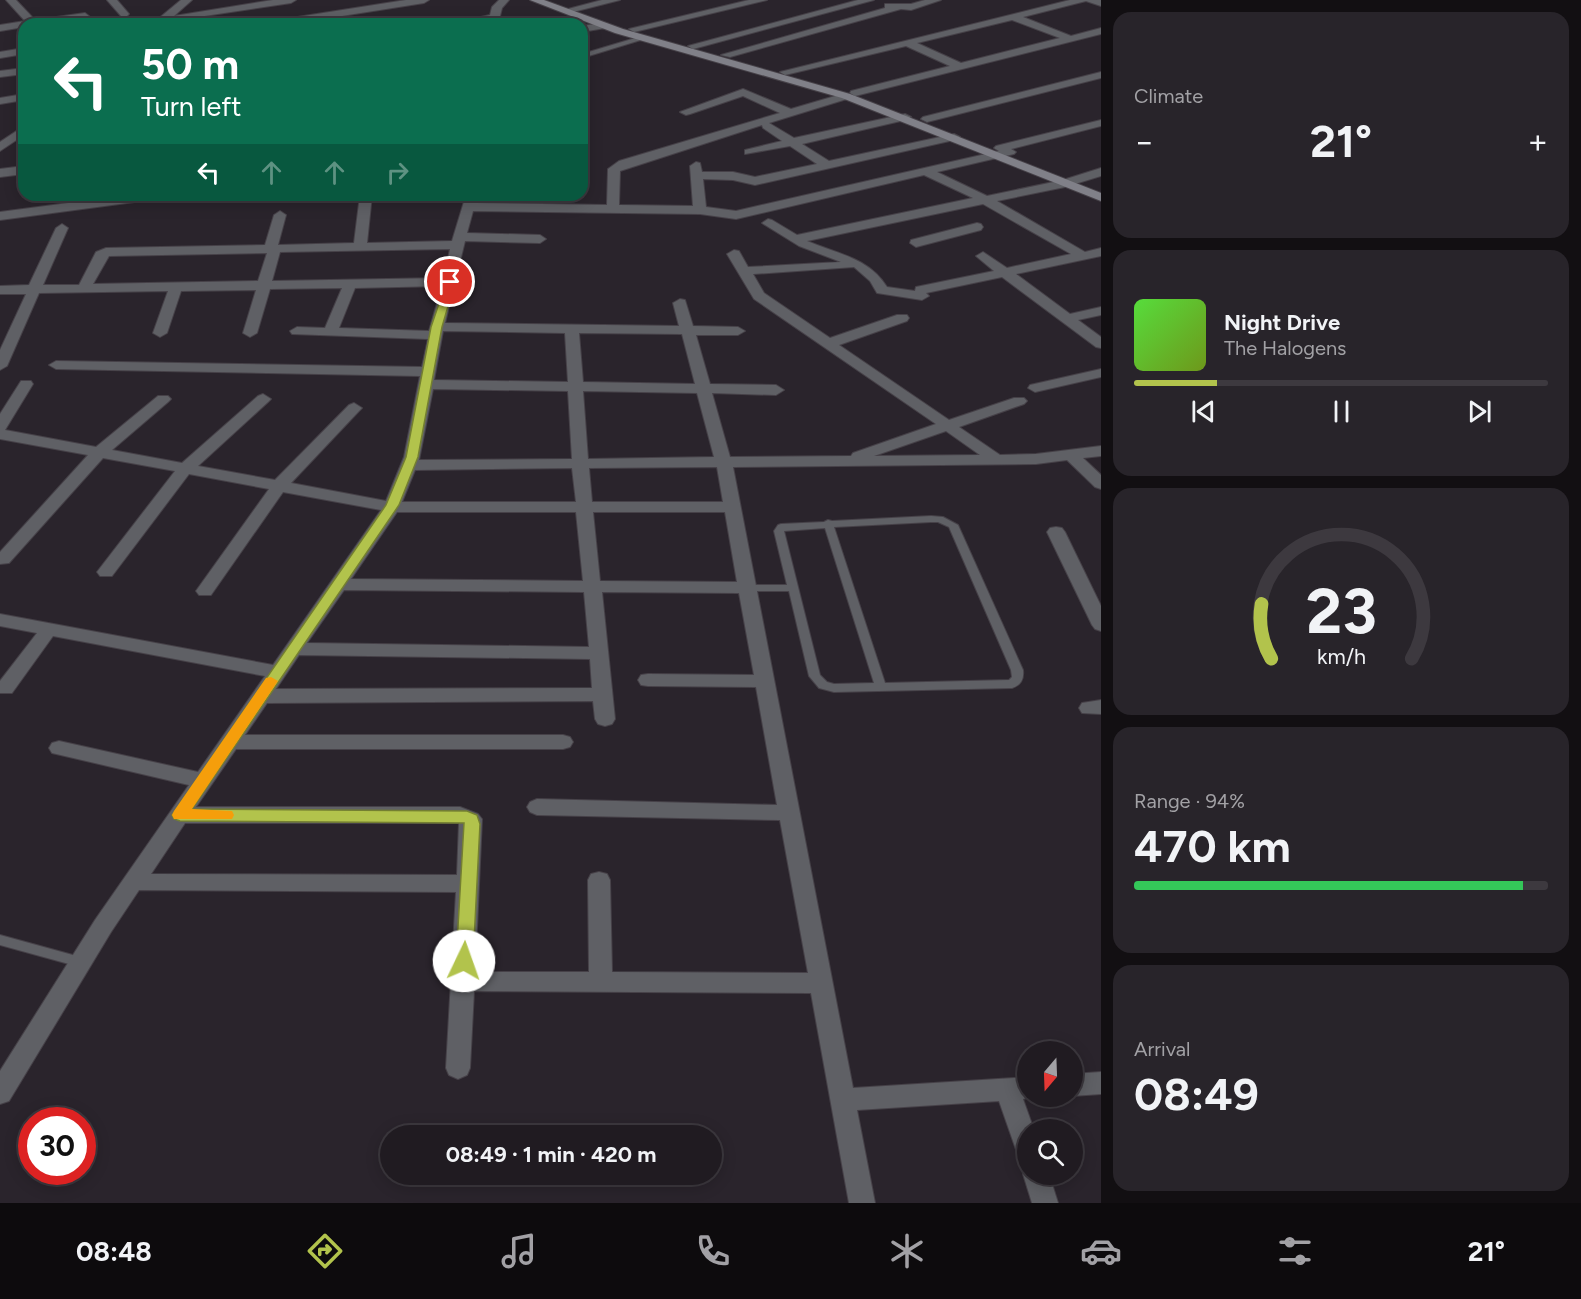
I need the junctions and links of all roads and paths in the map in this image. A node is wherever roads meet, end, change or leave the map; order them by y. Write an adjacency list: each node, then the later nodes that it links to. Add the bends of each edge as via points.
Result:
1 (28, 0): 15 (street)
2 (112, 0): 21 (street)
3 (187, 0): 26 (street)
4 (291, 0): 27 (street)
5 (424, 0): 28 (street)
6 (504, 0): 29 (street)
7 (535, 0): 30 (main road)
8 (552, 0): 20 (main road)
9 (615, 0): 20 (street)
10 (762, 0): 36 (street)
11 (838, 0): 16 (street)
12 (936, 0): 19 (street)
13 (1082, 0): 22 (street)
14 (1090, 0): 17 (street)
15 (12, 1): 18 (street); 23 (street)
16 (864, 1): 19 (street); 41 (street)
17 (1101, 3)
18 (0, 4)
19 (899, 7): 45 (street)
20 (573, 9): 36 (main road)
21 (124, 14)
22 (1014, 17): 39 (street); 40 (street)
23 (25, 18)
24 (71, 18): 25 (street)
25 (87, 18)
26 (165, 18)
27 (188, 18)
28 (310, 18)
29 (494, 18)
30 (581, 18)
31 (588, 21): 33 (main road)
32 (18, 26): 35 (street)
33 (602, 26): 34 (street); 38 (main road)
34 (588, 27)
35 (0, 28)
36 (634, 29): 41 (main road)
37 (1101, 31): 39 (street)
38 (642, 38): 43 (lane); 51 (main road)
39 (1071, 39): 46 (street)
40 (909, 42): 46 (street); 48 (street)
41 (693, 46): 45 (main road)
42 (18, 52): 44 (street)
43 (588, 54)
44 (0, 55)
45 (726, 55): 48 (main road)
46 (961, 67): 51 (street)
47 (18, 72): 49 (street)
48 (785, 72): 51 (main road)
49 (0, 75)
50 (1101, 75): 57 (street)
51 (850, 94): 55 (street); 56 (main road); 57 (main road)
52 (18, 98): 53 (street)
53 (0, 101)
54 (686, 112): 55 (street, via 743,92)
55 (790, 113): 80 (street, via 618,166)
56 (905, 117): 61 (main road); 63 (street)
57 (927, 119): 66 (main road)
58 (1101, 123): 66 (street)
59 (767, 126): 63 (street)
60 (18, 132): 62 (street)
61 (954, 137): 66 (main road); 67 (street)
62 (5, 140): 64 (street)
63 (791, 142): 65 (street); 67 (street)
64 (0, 148)
65 (749, 152)
66 (1003, 152): 69 (street); 72 (main road)
67 (827, 165): 81 (street, via 755,181 696,171)
68 (18, 171): 71 (street)
69 (927, 172): 75 (street); 81 (street, via 750,213 727,215)
70 (1101, 172): 72 (street)
71 (0, 173)
72 (1071, 181): 73 (main road); 74 (main road); 75 (street)
73 (1101, 188)
74 (1101, 197)
75 (986, 200): 82 (street); 98 (street)
76 (112, 201): 84 (street)
77 (365, 201): 93 (street)
78 (470, 201): 79 (street); 91 (street)
79 (528, 201): 80 (street)
80 (613, 209): 81 (street)
81 (700, 210)
82 (912, 214): 88 (street); 90 (street)
83 (280, 215): 94 (street)
84 (0, 216)
85 (768, 223): 90 (street)
86 (977, 227): 88 (street)
87 (62, 228): 106 (street)
88 (944, 235): 92 (street)
89 (540, 239): 91 (street)
90 (796, 239): 99 (street)
91 (458, 241): 93 (street); 102 (street)
92 (916, 243)
93 (360, 247): 94 (street)
94 (272, 248): 104 (street); 107 (street, via 106,252)
95 (1101, 252): 98 (street)
96 (734, 254): 100 (street)
97 (983, 256): 101 (street)
98 (1083, 256): 101 (street)
99 (860, 264): 100 (street); 101 (street, via 871,272 882,290 921,293)
100 (743, 271): 121 (street, via 759,296)
101 (1006, 273): 112 (street)
102 (450, 282): 103 (street); 114 (street)
103 (350, 284): 104 (street); 118 (street)
104 (265, 286): 105 (street); 120 (street)
105 (176, 287): 107 (street); 119 (street)
106 (35, 289): 107 (street); 108 (street); 124 (street)
107 (84, 289)
108 (0, 290)
109 (680, 303): 115 (street)
110 (1101, 311): 112 (street)
111 (902, 318): 121 (street)
112 (1067, 319): 122 (street)
113 (572, 329): 114 (street); 115 (street); 128 (street)
114 (436, 331): 118 (street); 126 (street)
115 (688, 331): 116 (street); 130 (street)
116 (738, 331)
117 (297, 332): 118 (street)
118 (330, 332)
119 (160, 333)
120 (250, 333)
121 (828, 344): 136 (street)
122 (1101, 344)
123 (56, 365): 126 (street)
124 (0, 366)
125 (1101, 373): 129 (street)
126 (427, 378): 128 (street); 146 (street)
127 (26, 384): 137 (street)
128 (575, 387): 130 (street); 144 (street)
129 (1035, 388)
130 (704, 389): 131 (street); 145 (street)
131 (776, 390)
132 (163, 399): 140 (street)
133 (263, 399): 147 (street)
134 (1019, 401): 136 (street)
135 (354, 408): 149 (street)
136 (947, 426): 142 (street); 143 (street)
137 (0, 427)
138 (0, 434): 140 (street)
139 (1101, 452): 141 (street)
140 (99, 453): 147 (street); 155 (street)
141 (1072, 456): 142 (street); 148 (street)
142 (996, 459): 143 (street)
143 (844, 462): 145 (street)
144 (580, 463): 145 (street); 146 (street); 152 (street)
145 (724, 463): 151 (street)
146 (410, 465): 150 (street)
147 (185, 469): 149 (street); 156 (street)
148 (1101, 484)
149 (279, 486): 150 (street); 161 (street)
150 (391, 507): 152 (street); 157 (street)
151 (732, 507): 152 (street); 159 (street)
152 (585, 508): 158 (street)
153 (828, 523): 160 (lane, via 789,525 779,531); 170 (lane); 170 (lane, via 940,519 953,525 1018,678 1012,684)
154 (1056, 532): 163 (street)
155 (3, 559)
156 (106, 572)
157 (338, 584): 158 (street); 165 (street)
158 (593, 587): 159 (street); 166 (street)
159 (747, 588): 160 (lane); 169 (street)
160 (793, 588): 170 (lane, via 815,676 823,685)
161 (205, 591)
162 (0, 620): 164 (street)
163 (1101, 626)
164 (49, 629): 167 (street); 171 (street)
165 (293, 650): 166 (street); 167 (street)
166 (599, 653): 172 (street)
167 (278, 672): 173 (street)
168 (648, 680): 169 (street)
169 (765, 681): 180 (street)
170 (881, 687)
171 (5, 688)
172 (603, 694): 173 (street); 174 (street)
173 (261, 696): 175 (street)
174 (605, 719)
175 (230, 742): 176 (street); 178 (street)
176 (563, 742)
177 (59, 748): 178 (street)
178 (203, 781): 181 (street)
179 (537, 807): 180 (street)
180 (789, 813): 189 (street)
181 (180, 815): 183 (street); 184 (street, via 467,817 472,824)
182 (599, 879): 188 (street)
183 (133, 882): 184 (street); 186 (street)
184 (468, 884): 187 (street)
185 (0, 940): 186 (lane)
186 (80, 962): 194 (street)
187 (463, 981): 188 (street); 190 (street)
188 (601, 981): 189 (street)
189 (821, 983): 195 (street)
190 (458, 1068)
191 (1101, 1083): 192 (street)
192 (1083, 1084)
193 (1017, 1088): 195 (street)
194 (0, 1093)
195 (843, 1100): 197 (street)
196 (1039, 1185): 198 (street)
197 (862, 1203)
198 (1045, 1203)

